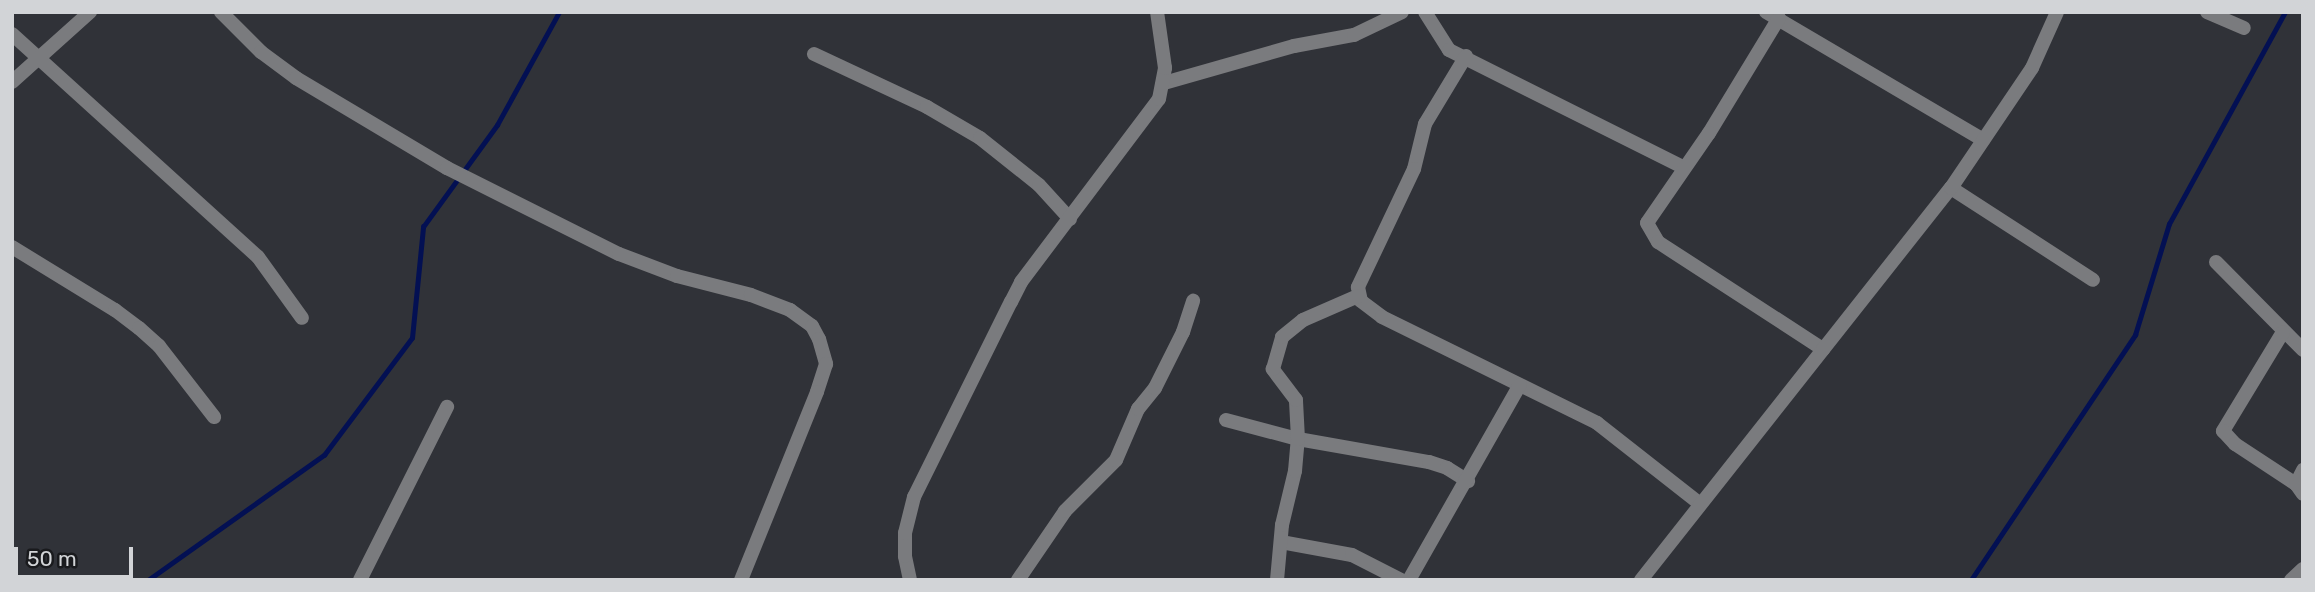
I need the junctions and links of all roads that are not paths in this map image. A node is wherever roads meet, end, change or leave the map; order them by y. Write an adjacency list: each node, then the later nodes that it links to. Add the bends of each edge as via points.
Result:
1 (90, 12): 12 (street)
2 (221, 12): 40 (street, via 261,52 296,78 447,168 619,254 677,276 761,298 790,310 811,326 820,339 826,364)
3 (1157, 12): 15 (street)
4 (1402, 12): 15 (street, via 1354,35 1294,46)
5 (1426, 12): 13 (street, via 1449,50)
6 (2057, 12): 16 (street, via 2032,68)
7 (2207, 12): 9 (street)
8 (1773, 15): 16 (street); 17 (street, via 1709,133)
9 (2244, 28)
10 (12, 34): 12 (street)
11 (814, 54): 19 (street, via 928,107 979,138 1039,185)
12 (39, 55): 14 (street); 25 (street, via 258,257)
13 (1466, 56): 17 (street); 23 (street, via 1425,124 1414,169 1377,244)
14 (12, 82)
15 (1164, 83): 19 (street, via 1159,99)
16 (1983, 139): 18 (street)
17 (1683, 167): 27 (street, via 1647,223 1653,237)
18 (1951, 188): 22 (street); 27 (street)
19 (1070, 219): 41 (street, via 1021,282 914,496 905,533)
20 (12, 247): 31 (street, via 139,328 159,346)
21 (2216, 262): 26 (street)
22 (2093, 280)
23 (1358, 296): 29 (street, via 1382,317); 33 (street, via 1303,320 1282,337 1273,369 1296,400)
24 (1193, 301): 42 (street, via 1183,332 1155,388 1138,409 1116,460 1065,511)
25 (302, 318)
26 (2283, 332): 28 (street); 35 (street, via 2223,431 2235,444)
27 (1823, 348): 36 (street)
28 (2303, 350)
29 (1520, 385): 34 (street); 36 (street, via 1597,423)
30 (447, 407): 39 (street)
31 (215, 417)
32 (1226, 420): 33 (street)
33 (1298, 439): 34 (street, via 1429,462); 37 (street)
34 (1468, 481): 45 (street)
35 (2301, 483)
36 (1699, 503): 46 (street)
37 (1281, 542): 43 (street); 44 (street, via 1352,555)
38 (2303, 569): 47 (street)
39 (360, 580)
40 (741, 580)
41 (910, 580)
42 (1018, 580)
43 (1277, 580)
44 (1401, 580)
45 (1409, 580)
46 (1641, 580)
47 (2291, 580)

